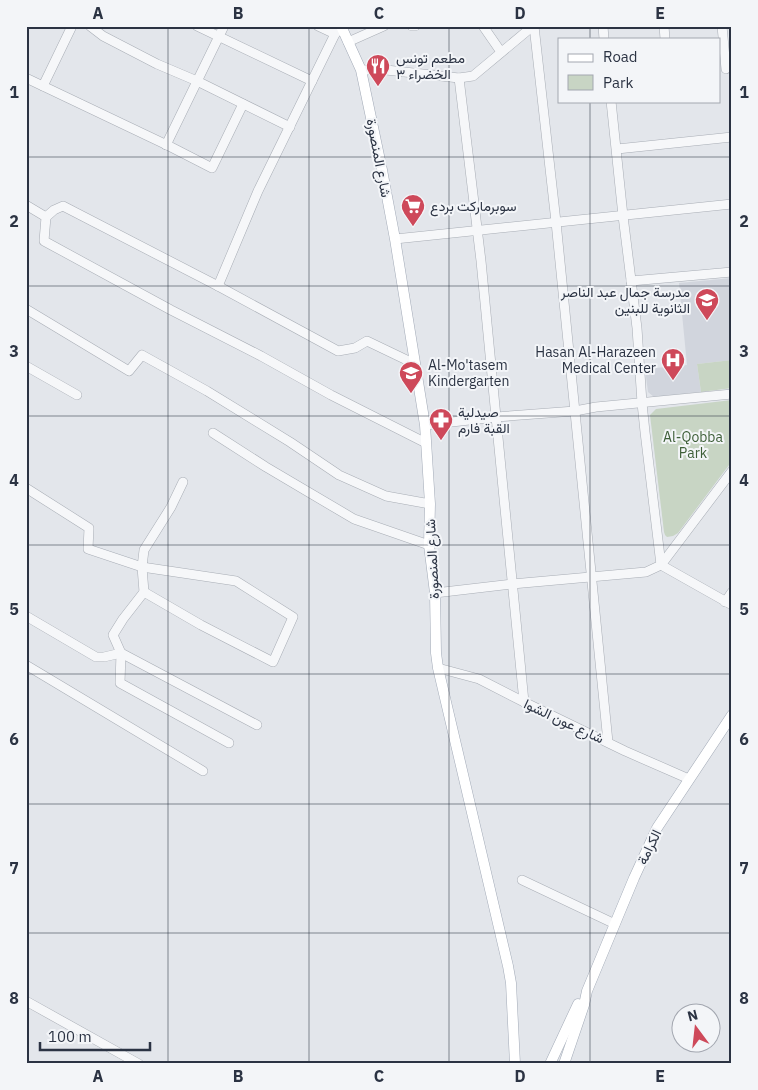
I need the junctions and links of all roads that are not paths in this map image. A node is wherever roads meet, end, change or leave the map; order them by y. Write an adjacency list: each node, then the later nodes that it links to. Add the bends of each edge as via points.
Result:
1 (72, 26): 22 (street)
2 (90, 26): 12 (street)
3 (108, 26): 12 (street)
4 (196, 26): 13 (street)
5 (224, 26): 13 (street)
6 (318, 26): 11 (street)
7 (384, 26): 14 (street)
8 (483, 26): 15 (street)
9 (534, 26): 15 (street); 33 (street)
10 (722, 26): 17 (street)
11 (339, 29): 14 (main road, شارع المنصورة); 21 (street)
12 (103, 36): 20 (street)
13 (219, 37): 20 (street); 21 (street)
14 (348, 42): 16 (main road, شارع المنصورة)
15 (501, 52): 19 (street, via 473,76)
16 (361, 70): 19 (street); 35 (main road, شارع المنصورة)
17 (726, 70)
18 (26, 78): 22 (street)
19 (459, 78): 34 (street)
20 (197, 81): 24 (street); 27 (street)
21 (312, 81): 25 (street)
22 (44, 86): 27 (street)
23 (612, 102): 28 (street)
24 (243, 104): 25 (street); 27 (street, via 212,168)
25 (290, 127): 38 (street, via 258,191)
26 (732, 137): 28 (street)
27 (166, 145)
28 (616, 149): 31 (street)
29 (732, 204): 31 (street)
30 (26, 205): 32 (street)
31 (624, 216): 33 (street); 37 (street)
32 (46, 217): 38 (street, via 63,206); 49 (street, via 44,240)
33 (556, 222): 34 (street); 45 (street)
34 (477, 230): 35 (street); 46 (street)
35 (394, 239): 40 (main road, شارع المنصورة)
36 (732, 272): 37 (street)
37 (632, 281): 44 (street)
38 (218, 286): 40 (street, via 338,351 355,348 367,341)
39 (26, 309): 53 (street, via 129,371 142,355 168,368 339,475 386,496)
40 (415, 364): 47 (main road, شارع المنصورة)
41 (26, 366): 43 (street)
42 (732, 394): 44 (street)
43 (77, 395)
44 (642, 404): 45 (street); 55 (street)
45 (575, 411): 46 (street); 57 (street)
46 (496, 417): 47 (street); 58 (street)
47 (425, 425): 49 (main road, شارع المنصورة)
48 (213, 433): 54 (street, via 354,519)
49 (426, 443): 53 (main road, شارع المنصورة)
50 (732, 471): 55 (street)
51 (183, 482): 56 (street, via 144,550)
52 (26, 488): 56 (street, via 89,528 88,549)
53 (430, 504): 54 (main road, شارع المنصورة)
54 (429, 545): 61 (main road, شارع المنصورة)
55 (661, 565): 57 (street, via 646,572); 62 (street)
56 (142, 567): 59 (street); 59 (street, via 236,582 293,617 273,662)
57 (592, 577): 58 (street); 70 (street)
58 (512, 584): 61 (street); 67 (street)
59 (144, 592): 64 (street, via 113,635)
60 (732, 592): 62 (street)
61 (434, 593): 66 (main road, شارع المنصورة)
62 (728, 603)
63 (26, 616): 64 (street, via 96,657)
64 (121, 653): 69 (street); 71 (street, via 120,683)
65 (26, 666): 72 (street)
66 (438, 668): 67 (street, شارع عون الشوا, via 479,679); 79 (main road, شارع المنصورة, via 508,966)
67 (524, 702): 70 (street, شارع عون الشوا)
68 (732, 715): 73 (main road, الكرامة)
69 (257, 726)
70 (608, 742): 73 (street, شارع عون الشوا)
71 (229, 743)
72 (203, 770)
73 (689, 779): 75 (main road, الكرامة, via 657,828)
74 (522, 880): 75 (street)
75 (615, 924): 76 (main road, الكرامة)
76 (587, 991): 80 (main road, الكرامة); 81 (main road, الكرامة)
77 (26, 1001): 78 (street)
78 (139, 1064)
79 (515, 1064)
80 (550, 1064)
81 (564, 1064)

